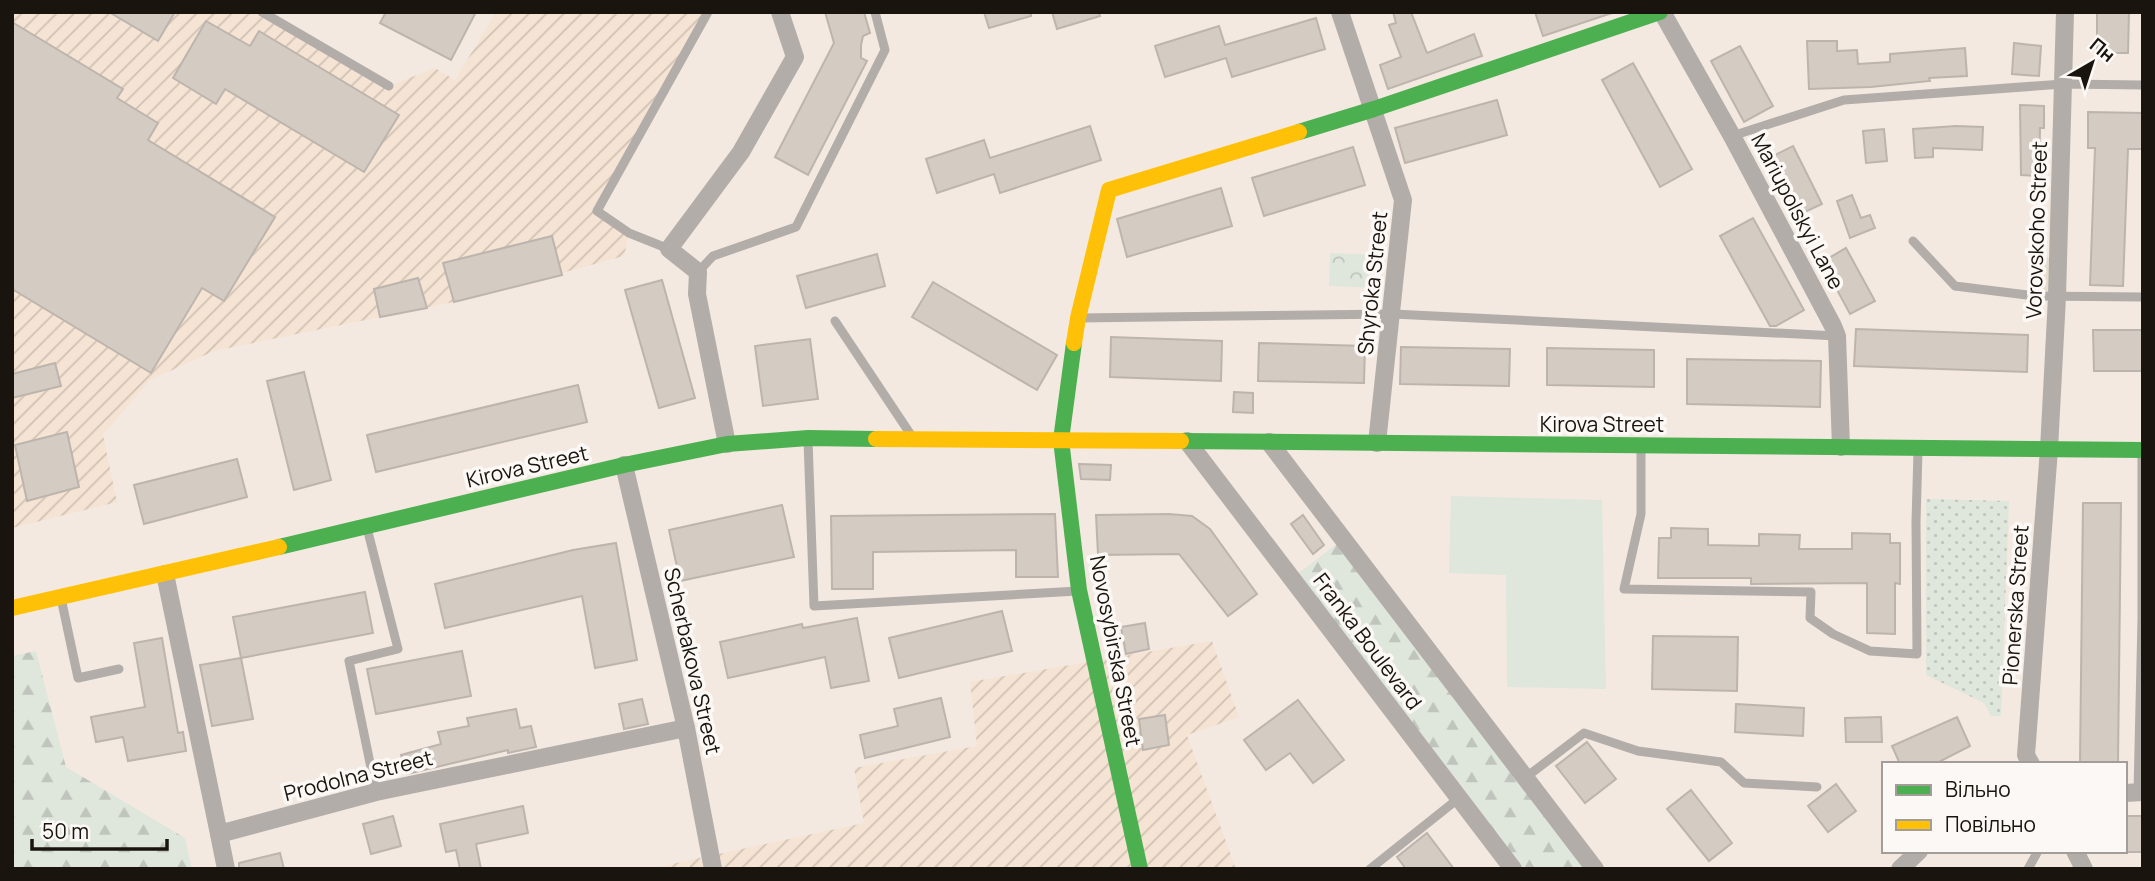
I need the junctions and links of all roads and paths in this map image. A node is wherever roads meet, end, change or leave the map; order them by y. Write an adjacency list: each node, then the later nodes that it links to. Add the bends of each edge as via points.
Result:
1 (262, 12): 10 (lane)
2 (708, 12): 14 (lane, via 597,211 629,233)
3 (780, 12): 14 (street, via 795,57 741,152)
4 (875, 12): 15 (lane, via 886,50 796,227 713,256)
5 (1340, 12): 11 (street, Shyroka Street)
6 (1661, 12): 11 (street); 12 (street, Mariupolskyi Lane)
7 (2065, 12): 8 (street, Vorovskoho Street)
8 (2063, 84): 9 (lane); 12 (lane, via 1844,100); 16 (street, Vorovskoho Street)
9 (2143, 85)
10 (389, 86)
11 (1374, 109): 18 (street, Shyroka Street, via 1403,200); 19 (street, via 1109,190)
12 (1732, 136): 21 (street, Mariupolskyi Lane)
13 (1913, 241): 16 (lane, via 1955,286)
14 (669, 248): 15 (street)
15 (698, 272): 28 (street, via 697,294)
16 (2057, 297): 17 (lane); 32 (street, Vorovskoho Street)
17 (2143, 297)
18 (1393, 314): 19 (lane); 21 (lane); 27 (street, Shyroka Street)
19 (1078, 318): 24 (street)
20 (835, 321): 23 (lane)
21 (1837, 336): 30 (street, Mariupolskyi Lane)
22 (808, 438): 23 (street, Kirova Street); 28 (street, Kirova Street); 38 (lane, via 814,606)
23 (914, 439): 24 (street, Kirova Street)
24 (1061, 440): 25 (street, Kirova Street); 38 (street, Novosybirska Street)
25 (1187, 441): 26 (street, Kirova Street); 48 (street, Franka Boulevard)
26 (1269, 442): 27 (street, Kirova Street); 44 (street, Franka Boulevard)
27 (1377, 443): 29 (street, Kirova Street)
28 (727, 444): 34 (street, Kirova Street)
29 (1641, 445): 30 (street, Kirova Street); 31 (lane, via 1641,514 1625,589 1811,592 1810,618 1833,634 1870,651 1917,654)
30 (1841, 447): 31 (street, Kirova Street)
31 (1919, 448): 32 (street, Kirova Street)
32 (2049, 449): 33 (street, Kirova Street); 43 (street, Pionerska Street)
33 (2142, 450): 36 (lane)
34 (624, 465): 35 (street, Kirova Street); 42 (street, Scherbakova Street)
35 (367, 526): 37 (street, Kirova Street); 46 (lane, via 398,649 349,661)
36 (2142, 553): 47 (lane)
37 (165, 575): 39 (street, Kirova Street); 49 (street)
38 (1079, 590): 56 (street, Novosybirska Street)
39 (61, 597): 40 (street, Kirova Street); 41 (lane, via 78,678)
40 (12, 608)
41 (120, 670)
42 (686, 728): 46 (street, Prodolna Street); 55 (street, Scherbakova Street)
43 (2025, 761)
44 (1525, 778): 45 (lane, via 1584,733 1638,751 1721,762 1744,783); 58 (street, Franka Boulevard)
45 (1817, 787)
46 (376, 792): 49 (street, Prodolna Street)
47 (2135, 792)
48 (1459, 798): 53 (lane); 57 (street, Franka Boulevard)
49 (219, 834): 54 (street)
50 (1917, 853): 59 (street)
51 (2037, 853): 60 (lane)
52 (2076, 853): 61 (street)
53 (1373, 868)
54 (226, 869)
55 (713, 869)
56 (1140, 869)
57 (1513, 869)
58 (1595, 869)
59 (1900, 869)
60 (2028, 869)
61 (2084, 869)

